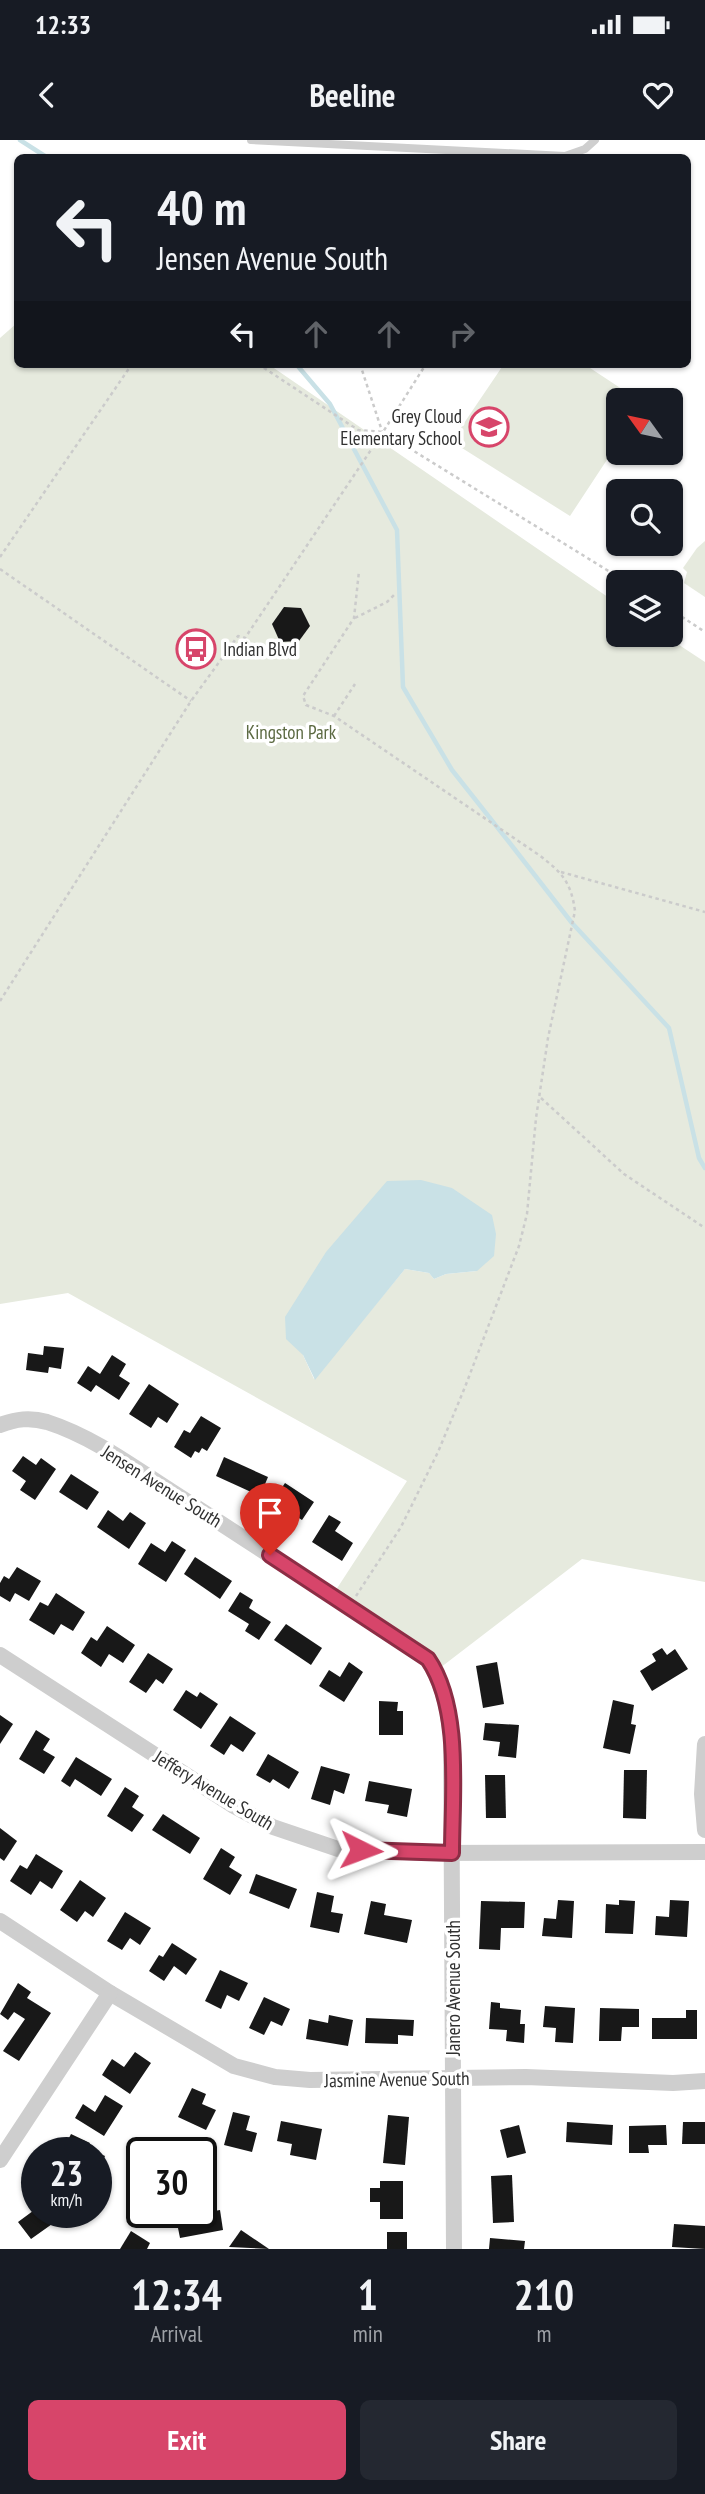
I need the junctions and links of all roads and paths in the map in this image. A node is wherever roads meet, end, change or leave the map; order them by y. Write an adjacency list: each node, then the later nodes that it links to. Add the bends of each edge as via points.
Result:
1 (251, 140): 3 (lane)
2 (595, 140): 5 (lane)
3 (311, 141): 4 (lane)
4 (531, 154)
5 (571, 154)
6 (129, 368): 11 (path)
7 (264, 368): 10 (path, via 358,430)
8 (361, 368): 10 (path)
9 (423, 368): 10 (path)
10 (383, 432): 13 (path); 20 (path, via 245,638 238,636)
11 (0, 557)
12 (0, 569): 20 (path)
13 (607, 570)
14 (359, 571): 17 (path)
15 (394, 595): 17 (path)
16 (683, 617): 18 (path)
17 (354, 618): 21 (path, via 303,696 306,705)
18 (705, 632)
19 (355, 684): 21 (path)
20 (191, 701): 24 (path)
21 (334, 716): 22 (path)
22 (561, 872): 23 (path); 25 (path, via 573,892 575,911 548,1038)
23 (705, 912)
24 (0, 1001)
25 (541, 1098): 26 (path, via 624,1174); 28 (path, via 519,1246 438,1452 401,1527)
26 (705, 1228)
27 (0, 1425): 28 (street, Jensen Avenue South, via 24,1418 81,1437)
28 (349, 1607): 33 (street, Jensen Avenue South, via 428,1659 436,1671 448,1707 451,1737)
29 (0, 1655): 33 (street, Jeffery Avenue South, via 234,1806 273,1826 338,1849)
30 (705, 1744): 31 (street)
31 (705, 1830)
32 (705, 1852): 33 (street, Jeffery Avenue South)
33 (452, 1853): 36 (street, Janero Avenue South)
34 (0, 1922): 35 (street, Jasmine Avenue South)
35 (110, 1993): 36 (street, Jasmine Avenue South, via 234,2066 275,2077); 38 (street)
36 (454, 2078): 37 (street, Jasmine Avenue South); 39 (street, Janero Avenue South)
37 (705, 2081)
38 (0, 2160)
39 (454, 2249)

